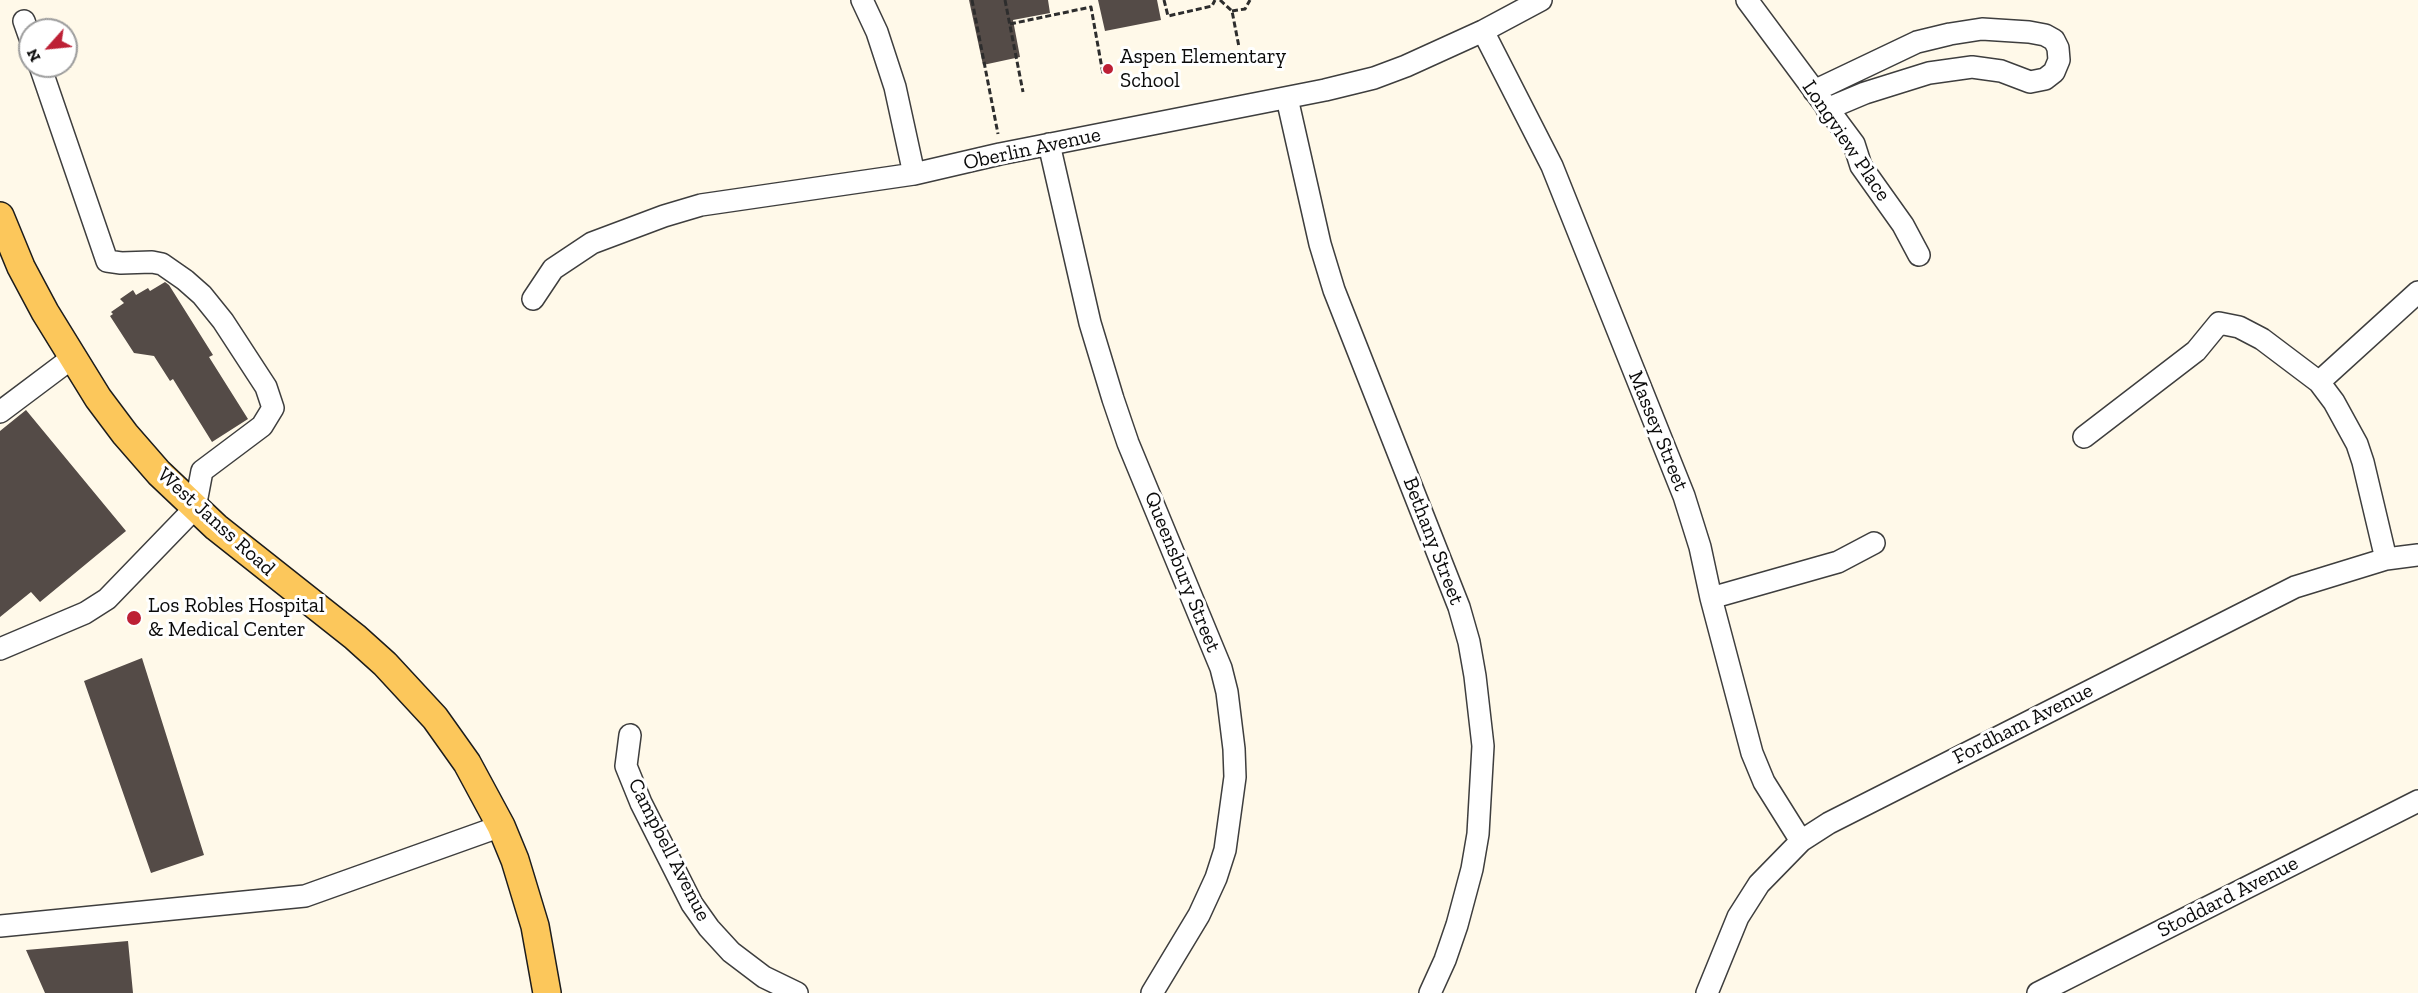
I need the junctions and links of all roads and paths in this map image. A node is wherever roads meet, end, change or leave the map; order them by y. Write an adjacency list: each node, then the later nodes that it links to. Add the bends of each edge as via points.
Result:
1 (862, 0): 24 (street, via 895,87)
2 (972, 0): 23 (path)
3 (1005, 0): 13 (path)
4 (1090, 0): 11 (path)
5 (1164, 0): 6 (path, via 1168,16 1212,6)
6 (1215, 0)
7 (1220, 0): 12 (path)
8 (1250, 0): 12 (path, via 1245,9)
9 (1541, 0): 14 (street, Oberlin Avenue)
10 (1747, 0): 18 (street, Longview Place)
11 (1091, 7): 13 (path); 16 (path)
12 (1232, 11): 15 (path)
13 (1010, 24): 19 (path)
14 (1483, 31): 20 (street, Oberlin Avenue, via 1374,78); 37 (street, Massey Street, via 1552,166 1684,496)
15 (1239, 47)
16 (1103, 74)
17 (44, 78): 33 (street, via 107,261 162,264 185,280 223,321 272,399 273,408 262,426 200,474)
18 (1814, 91): 21 (street, Longview Place); 21 (street, via 1917,42 1950,34 1983,29 2029,32 2045,35 2058,48 2054,72 2045,79 2030,82 2001,71 1972,67 1929,73)
19 (1023, 92)
20 (1287, 98): 22 (street, Oberlin Avenue); 47 (street, Bethany Street, via 1334,290 1459,607 1475,676 1483,746 1478,834 1457,925)
21 (1827, 109): 26 (street, Longview Place, via 1854,144 1861,165 1904,225)
22 (1049, 144): 23 (street, Oberlin Avenue); 46 (street, Queensbury Street, via 1090,323 1113,399 1221,668 1234,748 1230,825 1222,860 1199,915)
23 (1000, 154): 24 (street, Oberlin Avenue)
24 (914, 174): 28 (street, Oberlin Avenue, via 700,205 664,216 592,243 553,269)
25 (0, 216): 29 (main road, West Janss Road, via 21,267)
26 (1919, 255)
27 (2418, 292): 30 (street)
28 (533, 299)
29 (72, 358): 31 (street); 33 (main road, West Janss Road, via 125,434)
30 (2319, 382): 32 (street, via 2262,339 2239,327 2219,323 2196,351); 36 (street, via 2357,444)
31 (0, 412)
32 (2084, 437)
33 (195, 508): 38 (street, via 107,599 86,613); 41 (main road, West Janss Road, via 354,637 415,695 467,763)
34 (1874, 543): 37 (street, via 1838,562)
35 (2418, 555): 36 (street, Fordham Avenue)
36 (2386, 559): 42 (street, Fordham Avenue, via 2295,587 2248,609 1829,823)
37 (1711, 598): 42 (street, Massey Street, via 1752,753 1764,782)
38 (0, 649)
39 (630, 735): 45 (street, Campbell Avenue, via 626,766 692,904 731,952 764,977)
40 (2418, 801): 49 (street, Stoddard Avenue)
41 (501, 826): 43 (street, via 306,896); 44 (main road, West Janss Road, via 532,916)
42 (1801, 841): 48 (street, Fordham Avenue, via 1759,885 1738,917)
43 (0, 926)
44 (547, 993)
45 (797, 993)
46 (1152, 993)
47 (1430, 993)
48 (1707, 993)
49 (2038, 993)

